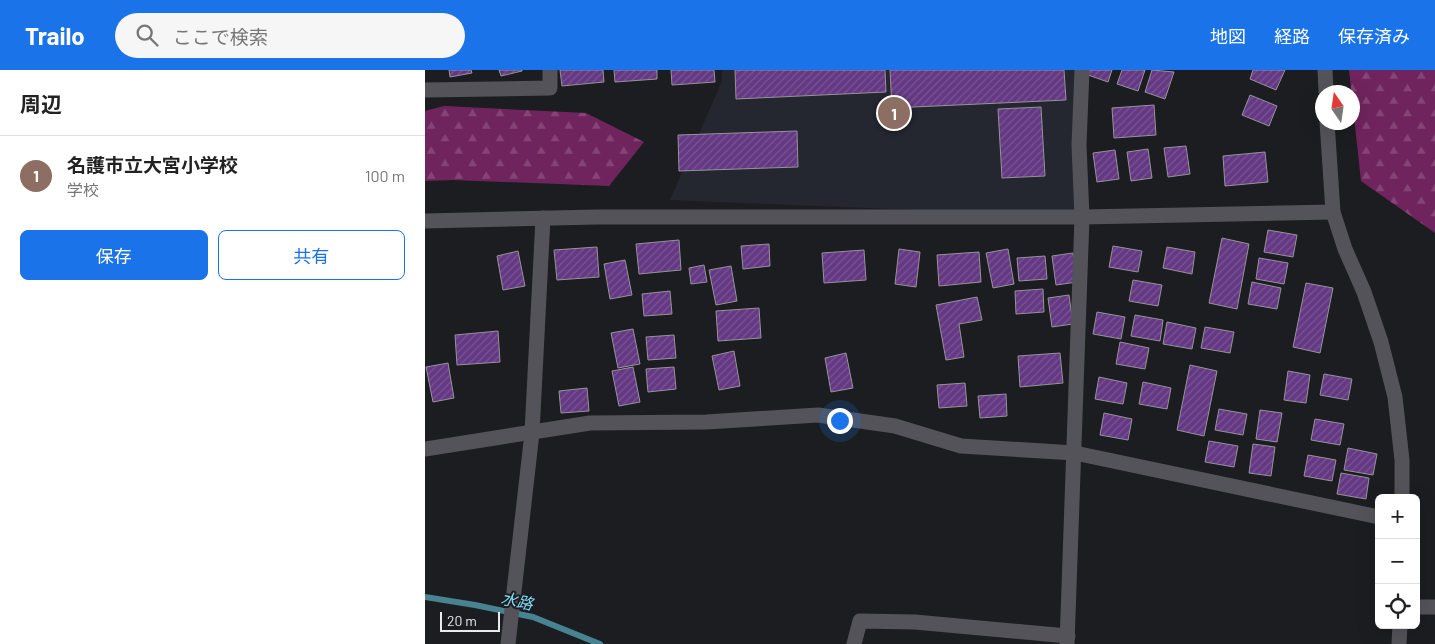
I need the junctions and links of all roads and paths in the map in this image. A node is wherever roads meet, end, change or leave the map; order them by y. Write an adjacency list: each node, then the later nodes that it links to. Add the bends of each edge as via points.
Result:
1 (550, 70): 5 (street, via 550,88)
2 (1082, 70): 8 (street, via 1079,145)
3 (1325, 70): 4 (street)
4 (1326, 85)
5 (425, 90)
6 (1328, 130): 7 (street)
7 (1333, 212): 8 (street); 14 (street, via 1381,342 1395,396)
8 (1082, 217): 9 (street); 13 (street)
9 (543, 218): 10 (street); 11 (street)
10 (425, 221)
11 (532, 433): 12 (street); 13 (street, via 590,423 706,422 818,415 895,426 961,446); 20 (street)
12 (425, 450)
13 (1075, 453): 15 (street); 19 (street)
14 (1402, 494)
15 (1375, 516)
16 (1420, 607): 17 (street)
17 (1435, 608)
18 (1400, 629): 22 (street)
19 (1068, 640): 21 (street, via 915,622 860,621)
20 (508, 644)
21 (854, 644)
22 (1399, 644)

